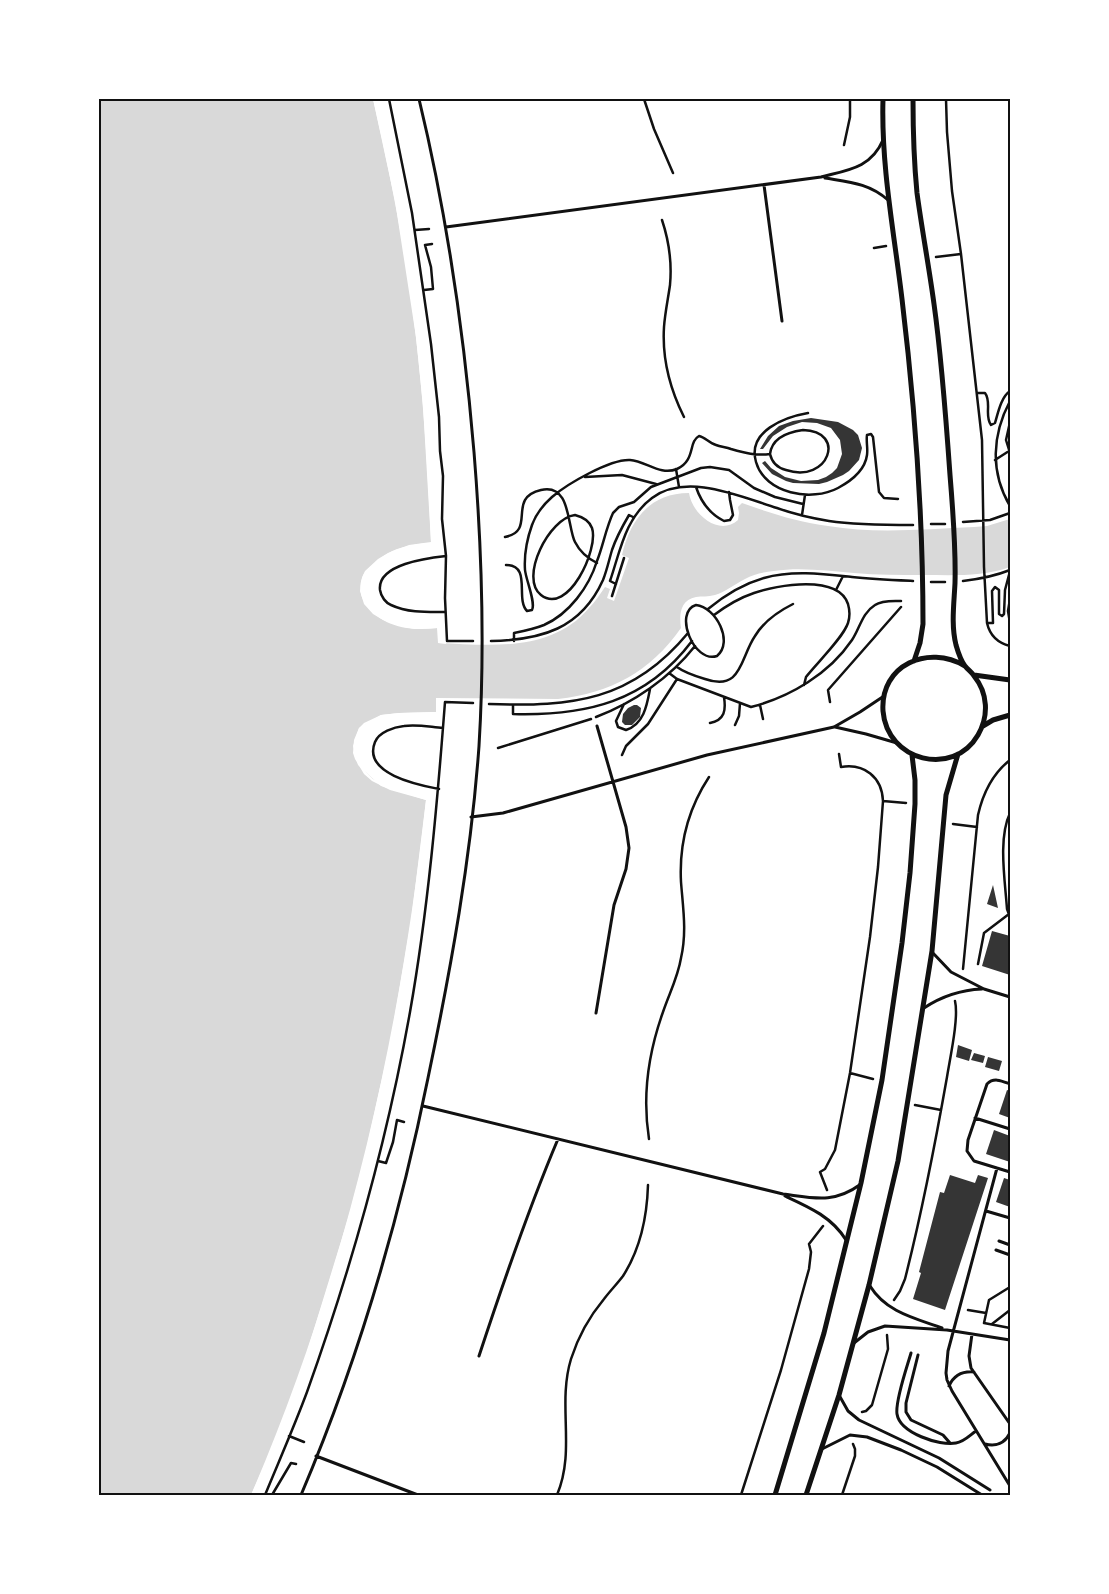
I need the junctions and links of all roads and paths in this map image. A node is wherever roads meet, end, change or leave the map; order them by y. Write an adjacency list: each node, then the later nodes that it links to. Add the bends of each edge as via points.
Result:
1 (419, 99): 14 (lane)
2 (644, 99): 9 (path)
3 (850, 99): 8 (path)
4 (883, 99): 7 (street)
5 (913, 99): 19 (street, via 914,160)
6 (946, 99): 18 (path, via 950,167)
7 (883, 140): 10 (lane, via 875,154 862,165); 12 (street)
8 (844, 145)
9 (673, 173)
10 (822, 177): 11 (lane); 12 (lane, via 872,188)
11 (764, 185): 14 (lane); 21 (lane)
12 (888, 200): 63 (street, via 916,433)
13 (662, 220): 26 (path, via 669,245 670,271 664,329 665,361 672,390)
14 (446, 227): 119 (lane, via 472,428 480,535 481,709)
15 (429, 229): 16 (path)
16 (415, 230)
17 (432, 244): 20 (path, via 425,245 433,289)
18 (961, 254): 19 (path); 22 (path)
19 (927, 258): 81 (street, via 940,353 951,494 954,629 957,648)
20 (424, 290)
21 (782, 321)
22 (977, 392): 23 (path, via 987,394 991,425); 73 (path, via 982,440)
23 (1010, 392)
24 (1010, 401): 31 (path, via 999,430)
25 (808, 413): 30 (path, via 772,426 758,442)
26 (684, 417)
27 (1010, 422): 28 (path, via 1006,440)
28 (1010, 451): 31 (path)
29 (770, 454): 29 (path, via 773,462 782,468 808,471 822,464 828,456 828,446 820,434 803,430 775,442); 30 (path)
30 (755, 455): 32 (path, via 715,445 699,436 694,439 690,458); 40 (path, via 758,467 773,484)
31 (995, 460): 43 (path, via 998,480)
32 (676, 469): 33 (path, via 664,471 636,461 620,461); 34 (path)
33 (584, 477): 35 (path, via 622,475); 39 (path)
34 (677, 478): 35 (path); 37 (path); 42 (path, via 700,468 719,467 737,474 764,493)
35 (657, 484): 55 (path, via 613,513)
36 (696, 487): 37 (path); 38 (path); 38 (path, via 702,502 724,521 733,515)
37 (679, 488): 62 (path, via 653,497 633,517 610,582)
38 (730, 492): 45 (path)
39 (557, 493): 46 (path); 51 (path, via 544,489 530,495 522,508 520,530); 56 (path, via 538,513 527,544 525,568 534,605 532,610 527,611 524,607 519,570)
40 (804, 495): 41 (path, via 834,490 853,478 865,463 868,451 866,435 870,433 879,492 884,498); 42 (path)
41 (898, 499)
42 (803, 504): 45 (path)
43 (1010, 506)
44 (1010, 513): 47 (path, via 990,520)
45 (802, 515): 49 (path, via 851,524)
46 (569, 516): 54 (path, via 575,543); 54 (path, via 586,519 592,529); 54 (path, via 553,528 541,547 534,580 538,592 548,599 561,598 576,582)
47 (962, 522)
48 (953, 523): 50 (path)
49 (914, 525)
50 (924, 525)
51 (505, 537)
52 (446, 556): 71 (path, via 421,559 398,567 388,573 380,584 382,597 392,606 418,612)
53 (624, 558): 62 (path)
54 (588, 559): 55 (path)
55 (597, 563): 76 (path, via 582,592 571,605 545,625 514,633)
56 (506, 565)
57 (1010, 570): 59 (path); 73 (path, via 1004,614 999,614 999,590 995,587 992,591 993,622)
58 (843, 576): 60 (path); 64 (path); 70 (path, via 790,574 765,578 740,587)
59 (961, 581)
60 (915, 582)
61 (946, 582): 63 (path)
62 (616, 584): 65 (path)
63 (922, 584): 80 (street, via 922,633)
64 (836, 590): 72 (path, via 808,584 773,588 738,600); 87 (path, via 847,601 850,611 848,622 806,677)
65 (612, 596)
66 (1010, 599): 74 (path)
67 (901, 601): 87 (path, via 872,606 844,651)
68 (793, 604): 82 (path, via 760,628 737,674 728,680 712,682)
69 (901, 607): 91 (path, via 828,690)
70 (708, 609): 72 (path); 75 (path, via 700,605 690,608 687,613)
71 (446, 612)
72 (714, 616): 78 (path, via 722,630 722,651 709,657)
73 (987, 623): 79 (path, via 995,638)
74 (1010, 623)
75 (688, 633): 77 (path); 96 (path, via 665,659 624,686 571,701)
76 (514, 640)
77 (692, 641): 78 (path); 96 (path, via 655,679 610,702 572,712 533,715 513,714)
78 (694, 646): 82 (path)
79 (1010, 646)
80 (914, 660): 81 (street, via 946,658); 89 (street, via 892,678)
81 (965, 666): 84 (street)
82 (676, 667): 83 (path)
83 (669, 673): 85 (path); 88 (path)
84 (974, 675): 86 (street); 103 (street, via 985,700)
85 (677, 679): 90 (path); 110 (path, via 648,724 626,746)
86 (1010, 680)
87 (804, 685): 97 (path)
88 (650, 687): 93 (path); 93 (path, via 644,714 626,730 616,721)
89 (884, 696): 104 (lane); 106 (street, via 885,721)
90 (724, 697): 94 (path); 100 (path, via 723,714)
91 (830, 702)
92 (474, 703): 105 (path, via 445,702)
93 (625, 703): 107 (path, via 589,720)
94 (740, 703): 97 (path, via 751,707); 101 (path)
95 (484, 704): 96 (path)
96 (513, 705)
97 (760, 705): 99 (path)
98 (1010, 715): 103 (street)
99 (763, 719)
100 (710, 722)
101 (735, 725)
102 (597, 726): 114 (lane)
103 (983, 726): 109 (street, via 977,737)
104 (834, 727): 106 (lane); 114 (lane, via 707,755)
105 (443, 728): 115 (path); 115 (path, via 396,728 382,734 373,748 378,764 393,775)
106 (897, 743): 111 (street)
107 (498, 748)
108 (839, 754): 116 (path, via 840,767 856,766 876,778)
109 (958, 754): 111 (street, via 935,760); 120 (street, via 946,795)
110 (622, 755)
111 (912, 755): 117 (street)
112 (1010, 760): 121 (path, via 997,772 985,792)
113 (709, 777): 142 (path, via 693,806 680,861 684,939 679,968 658,1024 648,1066 645,1102)
114 (612, 781): 119 (lane, via 519,810); 132 (lane, via 629,848 614,905)
115 (439, 789): 144 (path, via 415,985)
116 (883, 800): 117 (path); 133 (path, via 870,937)
117 (915, 804): 134 (street, via 902,943)
118 (1010, 813): 122 (path, via 1004,833)
119 (471, 817): 137 (lane, via 454,949)
120 (944, 823): 121 (path); 125 (street)
121 (977, 826): 127 (path)
122 (1005, 879): 123 (path); 124 (path)
123 (1010, 879)
124 (1009, 916): 126 (path, via 984,933)
125 (932, 951): 128 (lane, via 951,972); 131 (street)
126 (978, 964)
127 (963, 971)
128 (984, 989): 129 (lane); 130 (lane)
129 (952, 994): 131 (lane); 138 (path, via 957,1012)
130 (1010, 997)
131 (924, 1008): 136 (street)
132 (596, 1013)
133 (850, 1074): 134 (path); 150 (path, via 835,1150 820,1172)
134 (882, 1080): 147 (street)
135 (1010, 1084): 139 (lane, via 995,1080 988,1082)
136 (908, 1103): 138 (path); 159 (street)
137 (423, 1106): 143 (lane); 192 (lane, via 386,1256)
138 (941, 1110): 161 (path, via 905,1279)
139 (975, 1118): 141 (lane); 145 (lane, via 967,1151 974,1161)
140 (404, 1122): 144 (path, via 397,1120 386,1163)
141 (1010, 1128)
142 (650, 1139)
143 (558, 1140): 149 (lane); 176 (lane, via 500,1290)
144 (378, 1161): 185 (path, via 334,1314)
145 (997, 1168): 146 (lane); 151 (lane)
146 (1010, 1172)
147 (861, 1183): 150 (lane); 155 (street)
148 (648, 1185): 200 (path, via 647,1212 635,1252 622,1276 591,1316 570,1360 565,1393 565,1472)
149 (783, 1194): 150 (lane); 152 (lane)
150 (830, 1199)
151 (986, 1211): 153 (lane); 162 (lane)
152 (828, 1218): 155 (lane); 201 (path, via 809,1244 810,1261 800,1303)
153 (1010, 1218)
154 (999, 1241): 156 (lane)
155 (847, 1242): 202 (street, via 824,1333)
156 (1010, 1245)
157 (996, 1250): 158 (lane)
158 (1010, 1255)
159 (869, 1285): 161 (lane); 172 (street)
160 (1010, 1287): 164 (path, via 989,1300)
161 (888, 1307): 168 (lane)
162 (960, 1308): 164 (path); 169 (lane)
163 (1010, 1310): 165 (path)
164 (986, 1313): 165 (path, via 984,1323)
165 (992, 1324): 167 (path)
166 (885, 1326): 168 (lane); 172 (lane, via 868,1332); 180 (path, via 888,1349 872,1405 866,1411)
167 (1010, 1328)
168 (947, 1330): 169 (lane)
169 (954, 1331): 170 (lane); 178 (lane, via 946,1366)
170 (972, 1334): 171 (lane); 177 (lane, via 968,1356)
171 (1010, 1340): 173 (lane)
172 (853, 1344): 179 (street)
173 (1010, 1344)
174 (911, 1353): 188 (lane, via 897,1407 899,1420 911,1432)
175 (918, 1355): 188 (lane, via 906,1412 911,1420 943,1435)
176 (479, 1356)
177 (974, 1372): 178 (lane, via 959,1374); 181 (lane)
178 (949, 1386): 182 (lane)
179 (839, 1395): 187 (lane, via 848,1411 859,1420); 190 (street)
180 (858, 1412)
181 (1010, 1424)
182 (976, 1431): 188 (lane, via 963,1441); 189 (lane)
183 (1010, 1433): 189 (lane, via 1002,1443)
184 (850, 1435): 190 (lane); 191 (lane, via 867,1437); 204 (path, via 856,1452)
185 (289, 1436): 186 (path); 196 (path)
186 (304, 1442)
187 (904, 1442): 191 (lane); 195 (lane, via 958,1469)
188 (950, 1443)
189 (984, 1444): 194 (lane)
190 (821, 1450): 203 (street)
191 (901, 1450): 205 (lane, via 937,1467)
192 (316, 1456): 198 (lane); 199 (lane)
193 (296, 1464): 197 (path, via 291,1462)
194 (1010, 1486)
195 (990, 1490)
196 (265, 1495)
197 (272, 1495)
198 (301, 1495)
199 (418, 1495)
200 (557, 1495)
201 (741, 1495)
202 (775, 1495)
203 (806, 1495)
204 (842, 1495)
205 (982, 1495)

